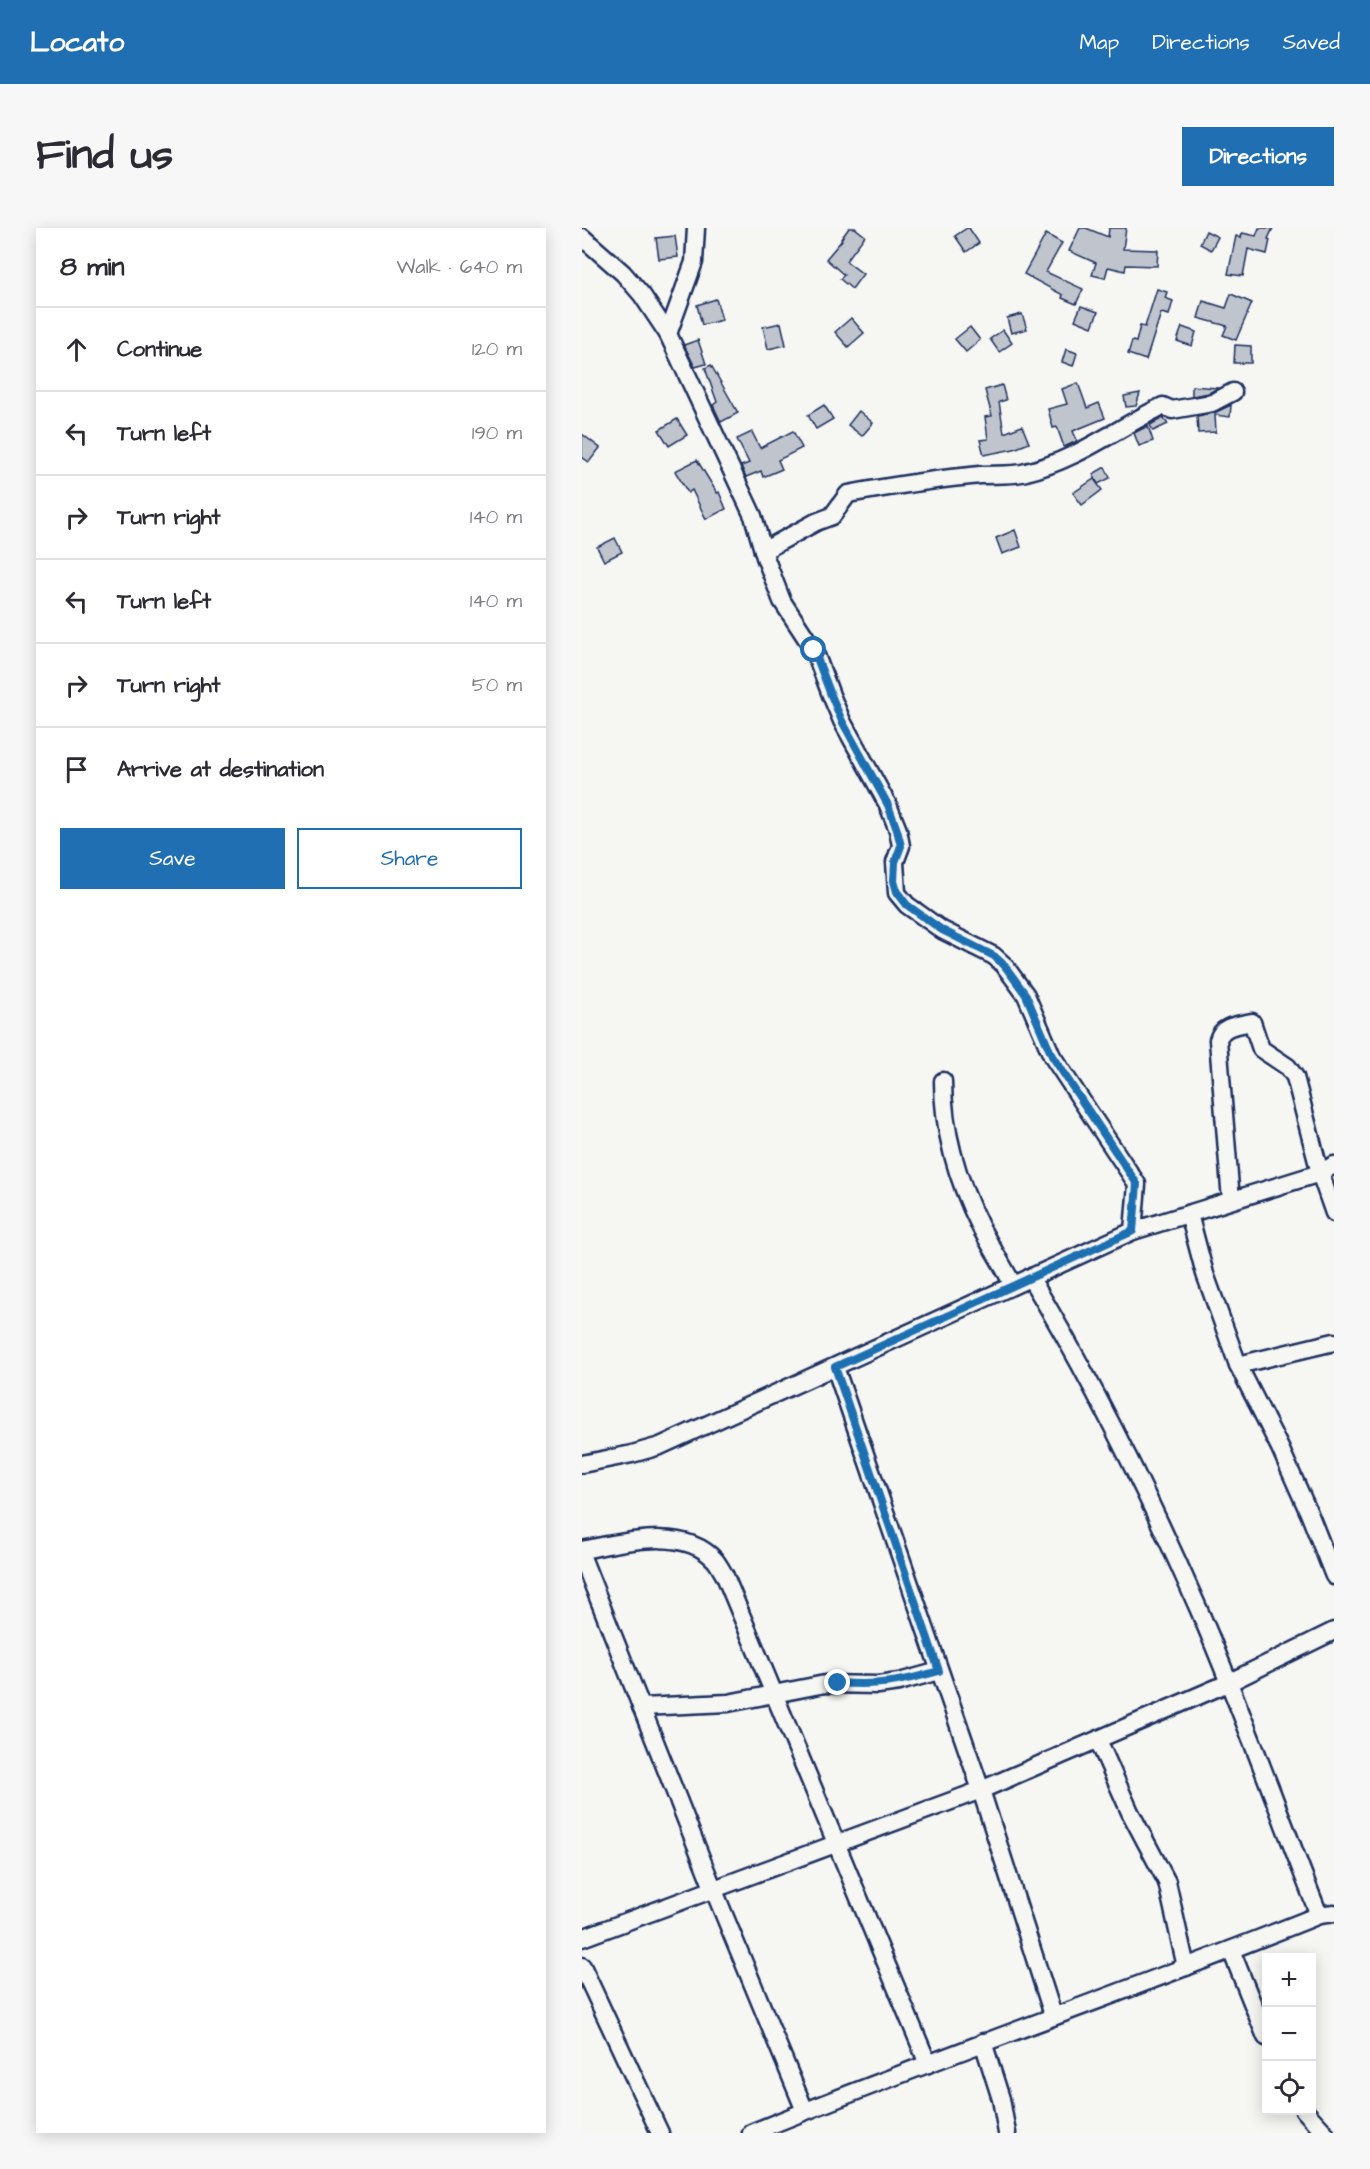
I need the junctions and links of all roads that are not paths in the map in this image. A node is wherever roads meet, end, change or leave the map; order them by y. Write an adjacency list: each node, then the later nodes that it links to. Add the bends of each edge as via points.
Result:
1 (696, 228): 3 (street, via 694,262)
2 (582, 237): 3 (street, via 622,273)
3 (668, 334): 5 (street, via 753,516)
4 (1233, 392): 5 (street, via 1212,403 1172,410 1163,406 1095,445 1025,472 911,483 848,494 832,516)
5 (763, 551): 11 (street, via 782,601 814,650 842,721 888,805 901,846 895,862 897,892 907,905 942,930 994,956 1026,995 1052,1056 1137,1184)
6 (943, 1081): 13 (street, via 945,1125 960,1180)
7 (1327, 1169): 8 (street); 8 (street, via 1288,1067 1261,1049 1252,1022 1227,1028 1218,1041); 9 (street)
8 (1232, 1200): 10 (street)
9 (1334, 1213)
10 (1189, 1214): 11 (street); 15 (street, via 1205,1274)
11 (1133, 1231): 12 (street)
12 (1030, 1277): 13 (street); 23 (street, via 1068,1339 1147,1499)
13 (1013, 1285): 16 (street)
14 (1334, 1342): 15 (street)
15 (1238, 1365): 20 (street, via 1280,1448)
16 (835, 1367): 17 (street, via 660,1446); 22 (street)
17 (582, 1464)
18 (582, 1550): 24 (street, via 663,1538 684,1543 715,1560)
19 (582, 1557): 25 (street)
20 (1334, 1576)
21 (1334, 1631): 23 (street)
22 (939, 1671): 24 (street, via 878,1685 825,1684); 27 (street)
23 (1228, 1683): 26 (street); 30 (street)
24 (774, 1693): 25 (street, via 728,1703); 28 (street)
25 (641, 1707): 29 (street)
26 (1098, 1740): 27 (street); 34 (street, via 1167,1882)
27 (981, 1790): 28 (street); 35 (street)
28 (837, 1842): 29 (street); 38 (street)
29 (712, 1888): 31 (street); 39 (street)
30 (1326, 1914): 32 (street)
31 (582, 1938)
32 (1231, 1950): 34 (street); 36 (street)
33 (582, 1966): 41 (street)
34 (1186, 1967): 35 (street)
35 (1053, 2016): 37 (street)
36 (1262, 2027)
37 (983, 2042): 38 (street); 43 (street)
38 (928, 2064): 39 (street)
39 (805, 2111): 42 (street)
40 (1309, 2115): 44 (street)
41 (660, 2133)
42 (751, 2133)
43 (1007, 2133)
44 (1325, 2133)

